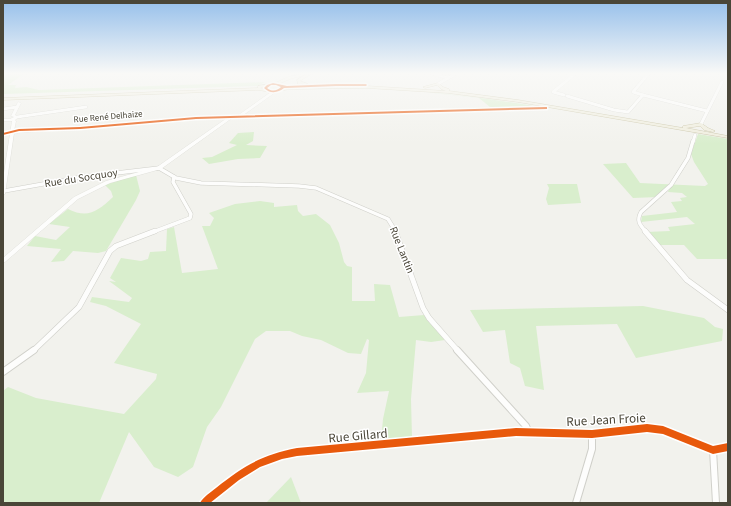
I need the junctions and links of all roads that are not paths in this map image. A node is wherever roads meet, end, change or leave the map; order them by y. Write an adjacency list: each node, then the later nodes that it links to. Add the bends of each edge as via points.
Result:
1 (55, 97): 10 (highway)
2 (78, 97): 12 (highway)
3 (260, 97): 20 (street)
4 (487, 97): 15 (highway)
5 (498, 97): 24 (highway)
6 (567, 97): 7 (street, via 628,112)
7 (642, 97)
8 (649, 97): 18 (street)
9 (714, 97): 18 (street)
10 (3, 98): 11 (highway)
11 (12, 98): 12 (highway); 13 (highway, via 18,101)
12 (31, 98): 13 (highway)
13 (18, 105): 17 (street); 21 (street)
14 (86, 107): 21 (street)
15 (553, 107): 16 (highway); 24 (highway)
16 (546, 108): 20 (street, Rue René Delhaize)
17 (3, 109)
18 (707, 111): 23 (street)
19 (231, 117): 20 (street, Rue René Delhaize); 25 (street, Rue René Delhaize); 30 (street)
20 (238, 117)
21 (14, 118): 22 (street); 25 (street)
22 (4, 120)
23 (701, 124): 24 (highway); 26 (highway)
24 (683, 128): 26 (highway); 28 (highway)
25 (14, 132): 27 (street); 32 (street)
26 (715, 133): 28 (highway); 29 (highway)
27 (3, 134)
28 (695, 135): 34 (street, via 688,158 671,185 641,212 639,224 687,280)
29 (728, 136)
30 (159, 168): 31 (street, Rue Lantin); 32 (street, Rue du Socquoy); 33 (street, via 108,182 76,198)
31 (174, 177): 35 (street, via 173,182 191,214 190,218 116,246 110,252 79,307 39,346); 36 (street, Rue Lantin, via 211,184 312,187 388,219 396,232 427,314 526,426)
32 (3, 190)
33 (3, 261)
34 (728, 310)
35 (3, 372)
36 (529, 433): 37 (street, Rue Jean Froie); 40 (street, Rue Gillard, via 280,455 248,469)
37 (592, 434): 39 (street, Rue Jean Froie, via 654,428); 41 (street, via 592,449)
38 (728, 447): 39 (street)
39 (713, 450): 42 (street)
40 (204, 503)
41 (576, 503)
42 (716, 503)

